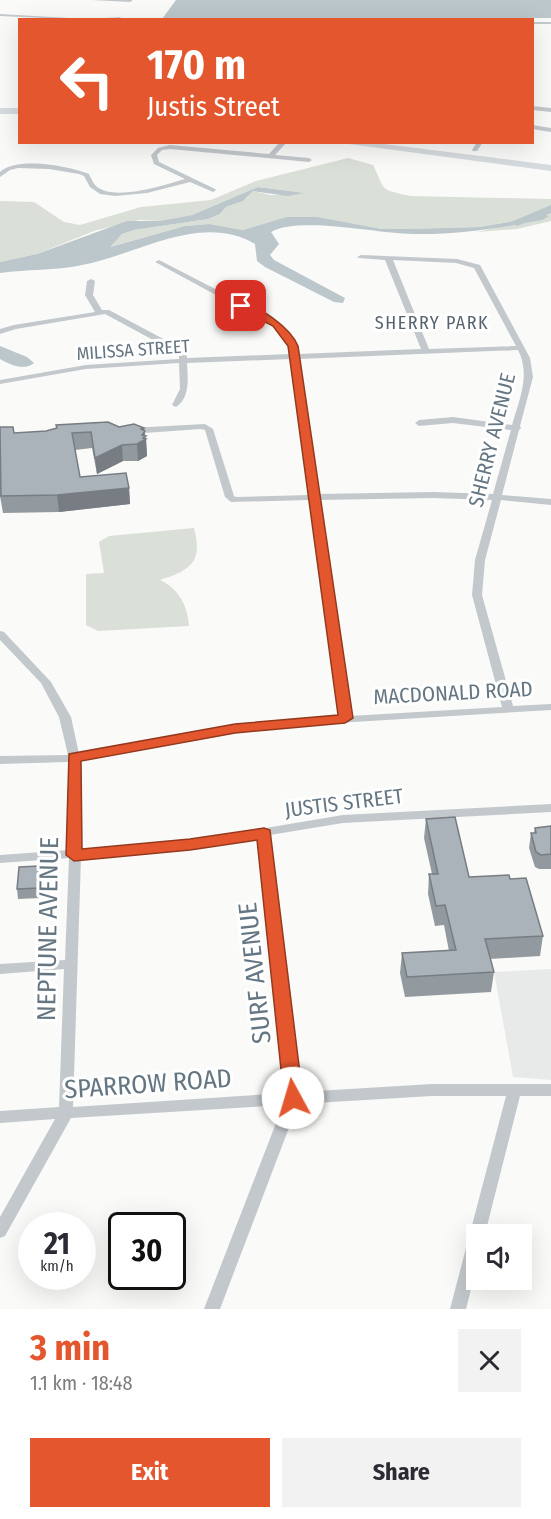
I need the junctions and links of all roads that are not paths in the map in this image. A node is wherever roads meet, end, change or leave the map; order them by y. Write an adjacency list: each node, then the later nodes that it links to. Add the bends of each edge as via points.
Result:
1 (94, 0): 2 (street)
2 (131, 1): 3 (street)
3 (124, 9)
4 (0, 15): 5 (street)
5 (52, 18)
6 (534, 23): 7 (street)
7 (551, 23)
8 (0, 104): 9 (main road)
9 (18, 105)
10 (534, 108): 11 (street)
11 (551, 110)
12 (0, 111): 13 (main road)
13 (18, 111)
14 (534, 127): 15 (street)
15 (551, 130)
16 (282, 144): 20 (street)
17 (355, 144): 23 (main road)
18 (444, 144): 19 (main road)
19 (477, 146): 21 (main road)
20 (271, 156): 22 (street); 25 (street, via 170,147 153,155 156,163)
21 (551, 159)
22 (309, 160)
23 (551, 168)
24 (0, 175): 25 (street, via 18,165 77,171 87,175 88,184 102,194 119,195)
25 (189, 180): 26 (street)
26 (213, 190)
27 (361, 257): 28 (street, SHERRY AVENUE)
28 (388, 258): 33 (street, SHERRY AVENUE, via 457,261 477,267); 34 (street)
29 (159, 262): 35 (street, via 276,324 289,338)
30 (91, 282): 31 (street, via 89,296)
31 (99, 312): 32 (street); 36 (street, via 111,313 180,350)
32 (0, 332)
33 (520, 348): 34 (street, MILISSA STREET); 40 (street, SHERRY AVENUE, via 529,377)
34 (426, 352): 35 (street, MILISSA STREET)
35 (295, 358): 36 (street, MILISSA STREET); 42 (street)
36 (184, 361): 37 (street, MILISSA STREET, via 108,364); 38 (street, via 184,389)
37 (0, 382)
38 (176, 405)
39 (419, 423): 40 (street, via 453,420)
40 (517, 428): 43 (street, SHERRY AVENUE)
41 (122, 431): 42 (street, via 207,427 231,499)
42 (314, 498): 43 (street); 50 (street)
43 (496, 498): 44 (street); 45 (street, via 505,503); 49 (street, SHERRY AVENUE, via 480,560 477,595)
44 (551, 502)
45 (551, 509)
46 (0, 634): 47 (street, NEPTUNE AVENUE)
47 (5, 646): 51 (street, NEPTUNE AVENUE, via 46,682 57,699)
48 (551, 707): 49 (street, MACDONALD ROAD)
49 (508, 710): 50 (street, MACDONALD ROAD)
50 (345, 718): 51 (street, MACDONALD ROAD, via 235,729)
51 (74, 758): 52 (street, MACDONALD ROAD); 55 (street, NEPTUNE AVENUE)
52 (0, 760)
53 (551, 808): 54 (street, JUSTIS STREET, via 343,819)
54 (264, 833): 55 (street, JUSTIS STREET, via 190,845); 61 (street, SURF AVENUE)
55 (74, 855): 56 (street, JUSTIS STREET); 57 (street, NEPTUNE AVENUE)
56 (0, 859)
57 (72, 964): 58 (street); 63 (street, NEPTUNE AVENUE)
58 (0, 969)
59 (551, 1090): 60 (street, SPARROW ROAD)
60 (514, 1091): 61 (street, SPARROW ROAD, via 432,1090); 62 (street, SPARROW ROAD); 65 (street)
61 (293, 1098): 63 (street, SPARROW ROAD); 68 (street, SURF AVENUE)
62 (551, 1098)
63 (66, 1114): 64 (street, SPARROW ROAD); 66 (street, NEPTUNE AVENUE)
64 (0, 1117)
65 (480, 1224)
66 (0, 1231)
67 (466, 1278): 69 (street)
68 (212, 1309)
69 (458, 1309)

